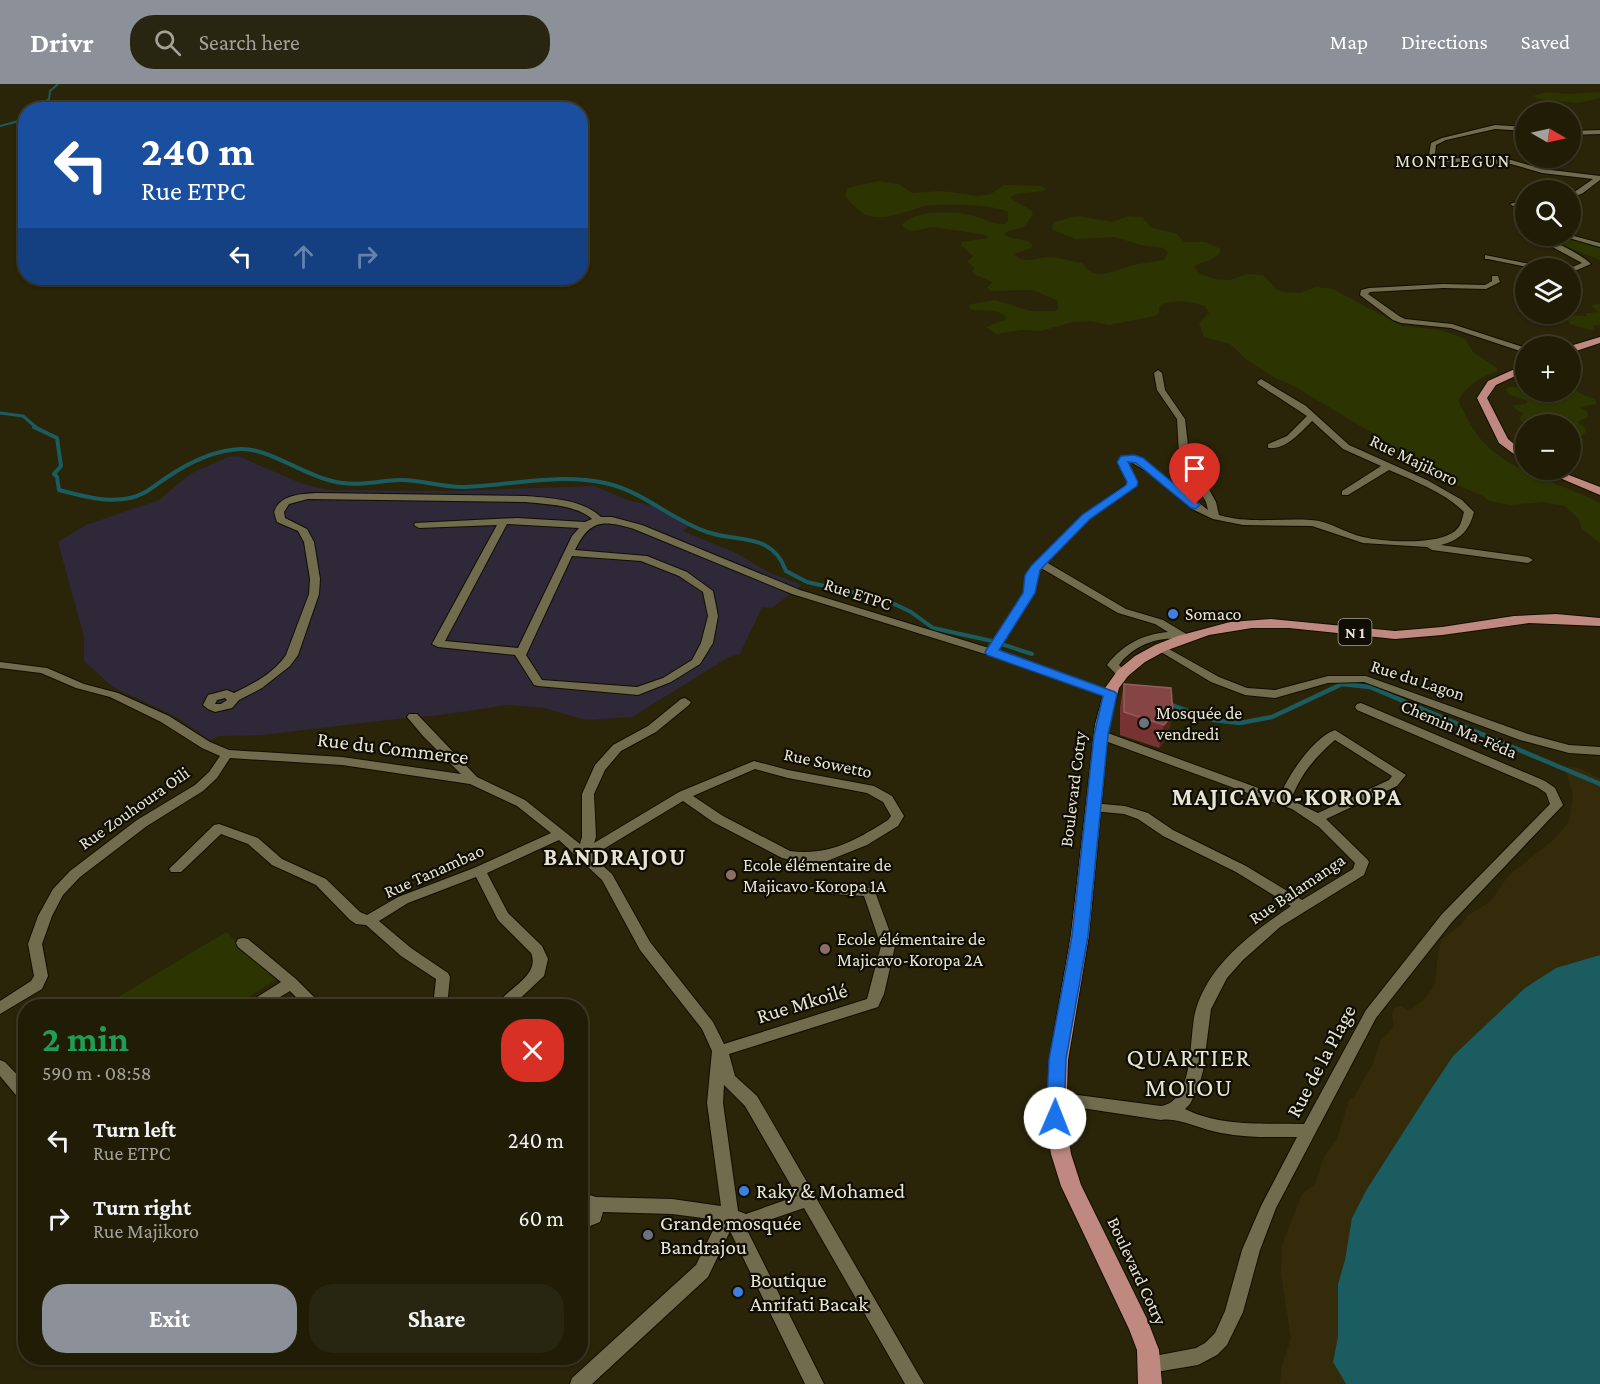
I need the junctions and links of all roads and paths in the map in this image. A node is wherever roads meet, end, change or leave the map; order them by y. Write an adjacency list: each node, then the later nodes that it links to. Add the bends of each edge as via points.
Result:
1 (1515, 128): 4 (street, via 1497,127 1437,141 1431,147 1432,155 1446,160)
2 (1600, 132): 3 (street)
3 (1581, 133)
4 (1515, 163)
5 (1533, 168): 6 (street)
6 (1600, 178): 7 (street)
7 (1581, 192)
8 (1581, 240): 9 (street)
9 (1600, 245)
10 (1553, 246): 12 (street)
11 (1488, 257): 14 (street)
12 (1579, 258)
13 (1581, 259): 15 (street, via 1587,262)
14 (1515, 263)
15 (1581, 268)
16 (1495, 278): 19 (street, via 1497,282 1486,287 1369,290 1364,295 1396,318 1461,328)
17 (1600, 340): 18 (main road)
18 (1581, 346)
19 (1515, 347)
20 (1515, 372): 25 (main road, via 1492,383 1482,398 1503,441)
21 (1158, 373): 30 (street, via 1161,390 1181,419 1184,454 1211,502)
22 (1261, 382): 23 (street, Rue Majikoro)
23 (1312, 416): 24 (street, via 1290,438); 26 (street, Rue Majikoro, via 1346,447)
24 (1271, 446)
25 (1515, 451)
26 (1388, 466): 29 (street); 35 (street, Rue Majikoro, via 1445,493 1468,512 1468,522 1456,537)
27 (1572, 480): 28 (main road)
28 (1600, 491)
29 (1346, 493)
30 (1214, 515): 35 (street, Rue Majikoro, via 1257,524 1322,525 1359,539); 38 (street, Rue Majikoro, via 1180,496 1140,460 1127,458 1122,462 1131,486 1086,517)
31 (598, 520): 34 (street); 42 (street, Rue ETPC, via 638,527 796,592 884,621); 47 (street, via 577,507 525,499 322,495 286,502 281,506 280,520 302,530 309,542 314,594 286,664 258,686)
32 (503, 523): 33 (street); 34 (street); 43 (street, via 438,644)
33 (419, 525)
34 (584, 525): 36 (street)
35 (1422, 545): 37 (street)
36 (569, 553): 43 (street); 43 (street, via 643,558 683,574 708,591 712,616 707,643 696,662 667,680 638,691 538,683)
37 (1528, 560)
38 (1040, 563): 40 (street, via 1122,611 1159,622); 42 (street, Rue Majikoro, via 1031,575 1029,593)
39 (1600, 622): 40 (main road, Boulevard Cotry / N 1, via 1530,618 1397,635 1254,623)
40 (1187, 638): 41 (main road, Boulevard Cotry / N 1); 45 (street, via 1166,634 1130,649 1113,665)
41 (1160, 647): 45 (main road, Boulevard Cotry / N 1); 52 (street, Rue du Lagon, via 1251,694 1275,694 1317,681 1366,679 1524,737 1569,749)
42 (994, 649): 46 (street, Rue ETPC)
43 (520, 652)
44 (0, 665): 53 (street, via 43,670 80,686 114,694)
45 (1123, 675): 46 (main road, Boulevard Cotry / N 1)
46 (1110, 694): 51 (main road, Boulevard Cotry / N 1)
47 (233, 698)
48 (685, 702): 61 (street, via 652,729 617,748 599,768 588,794 589,837)
49 (1361, 707): 55 (street, Chemin Ma-Féda)
50 (413, 717): 54 (street)
51 (1101, 735): 57 (street, Rue Balamanga); 58 (main road, Boulevard Cotry / N 1)
52 (1600, 751)
53 (227, 754): 54 (street, Rue du Commerce, via 342,761); 73 (street, Rue Zouhoura Oili, via 199,788 125,834 58,892 35,944 41,976 37,985)
54 (473, 780): 60 (street, Rue du Commerce, via 521,803)
55 (1541, 784): 79 (street, Rue de la Plage, via 1551,791 1557,805 1447,918 1371,1014)
56 (683, 795): 56 (street, Rue Sowetto, via 718,819 787,855 801,857 827,856 862,842 898,816 896,808 882,794 870,789 754,765); 61 (street, Rue Sowetto)
57 (1284, 801): 59 (street, Rue Balamanga); 59 (street, via 1289,784 1316,749 1335,734 1400,775 1393,783)
58 (1092, 807): 65 (street, via 1143,816 1168,833 1241,868); 77 (main road, Boulevard Cotry / N 1, via 1080,936)
59 (1318, 818): 65 (street, Rue Balamanga, via 1338,835 1363,867)
60 (561, 834): 61 (street, Rue du Commerce); 63 (street, Rue Tanambao)
61 (583, 855): 74 (street, Rue du Commerce, via 607,877 645,946 708,1026)
62 (176, 869): 66 (street, via 219,828 231,831 253,841 277,862 321,882 355,916)
63 (479, 871): 66 (street, Rue Tanambao, via 403,900); 72 (street, via 503,916 541,959 539,972)
64 (818, 888): 74 (street, Rue Mkoilé, via 869,892 888,945 873,1003)
65 (1301, 906): 78 (street, Rue Balamanga, via 1247,946 1208,995 1193,1078)
66 (369, 920): 71 (street, Rue Tanambao, via 442,977)
67 (243, 943): 68 (street)
68 (291, 983): 69 (street); 70 (street)
69 (265, 999)
70 (307, 999)
71 (440, 999)
72 (510, 999)
73 (0, 1008)
74 (720, 1051): 80 (street, Rue du Commerce, via 728,1079 751,1101); 82 (street, via 715,1103)
75 (0, 1066): 76 (street)
76 (18, 1086)
77 (1055, 1098): 78 (street, via 1161,1113); 84 (main road, Boulevard Cotry / N 1, via 1061,1162 1126,1297 1148,1350)
78 (1173, 1111): 79 (street, via 1186,1119 1222,1127)
79 (1309, 1131): 84 (street, Rue de la Plage, via 1269,1206 1251,1250 1234,1312 1221,1339 1198,1356)
80 (808, 1199): 82 (street, via 746,1221); 87 (street, Rue du Commerce)
81 (588, 1201): 82 (street); 83 (street, via 594,1217)
82 (730, 1214): 85 (street, via 702,1271); 86 (street)
83 (588, 1220)
84 (1150, 1374)
85 (579, 1384)
86 (815, 1384)
87 (915, 1384)

